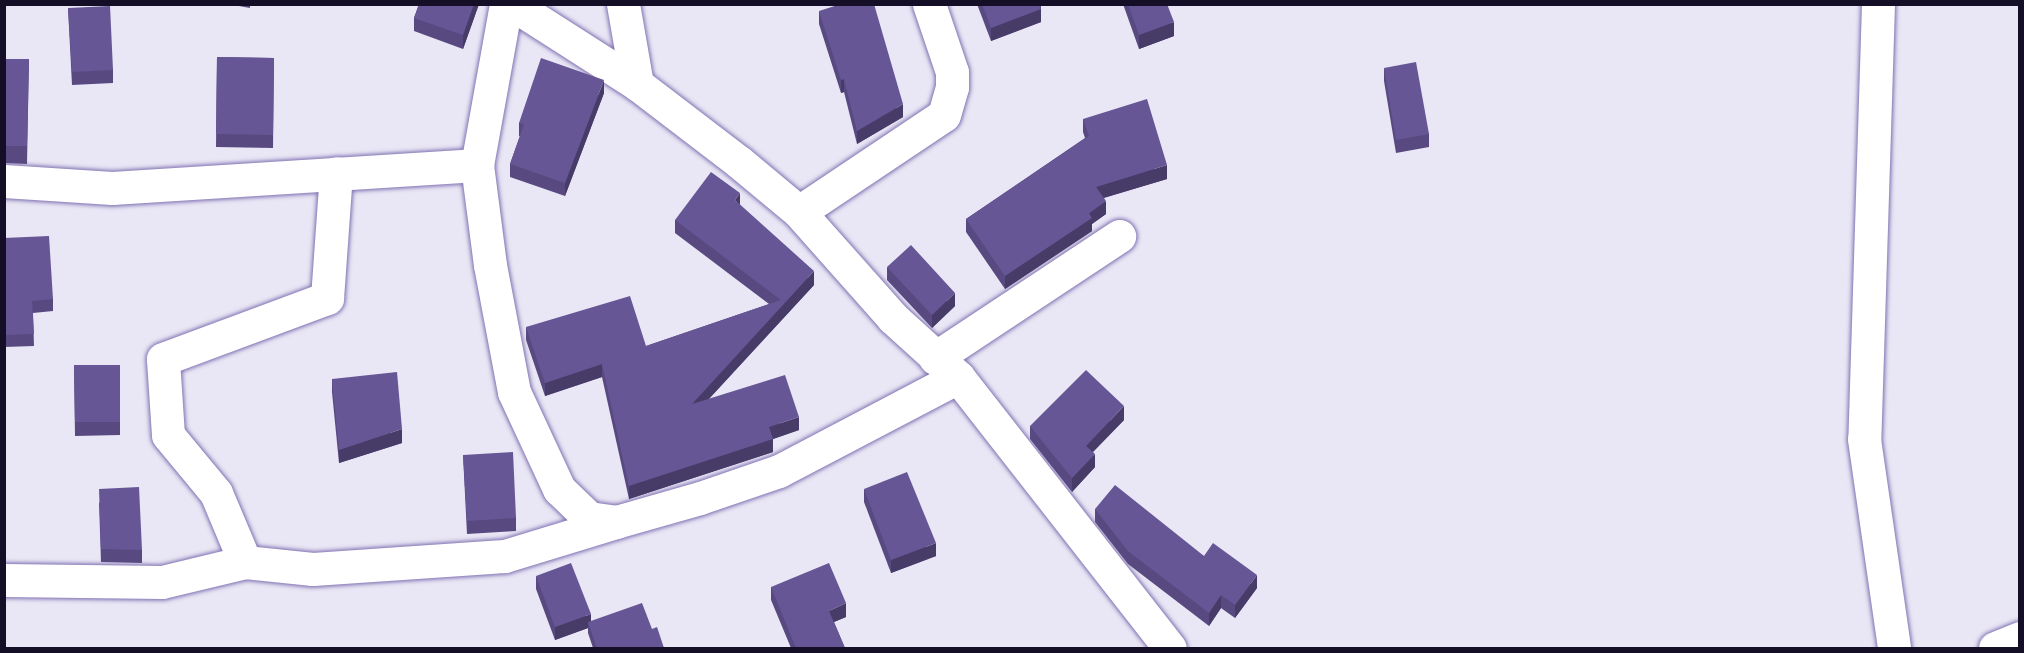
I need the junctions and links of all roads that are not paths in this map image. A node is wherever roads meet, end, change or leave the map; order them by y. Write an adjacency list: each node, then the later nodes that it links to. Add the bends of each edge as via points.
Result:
1 (506, 4): 7 (street)
2 (512, 4): 6 (street)
3 (623, 4): 6 (street)
4 (929, 4): 10 (street, via 951,72 952,87 944,115)
5 (1878, 4): 18 (street, via 1864,439)
6 (637, 84): 10 (street)
7 (477, 165): 8 (street); 13 (street, via 490,265 514,392 559,489 589,518)
8 (336, 173): 9 (street, via 112,188); 14 (street, via 327,298 163,359 168,435 216,494)
9 (4, 181)
10 (799, 212): 12 (street, via 892,318)
11 (1119, 236): 12 (street)
12 (946, 367): 13 (street, via 779,471); 17 (street)
13 (616, 522): 14 (street, via 505,556 313,569)
14 (245, 562): 15 (street, via 162,582)
15 (4, 580)
16 (2019, 638): 19 (street)
17 (1170, 648)
18 (1894, 648)
19 (1995, 648)

